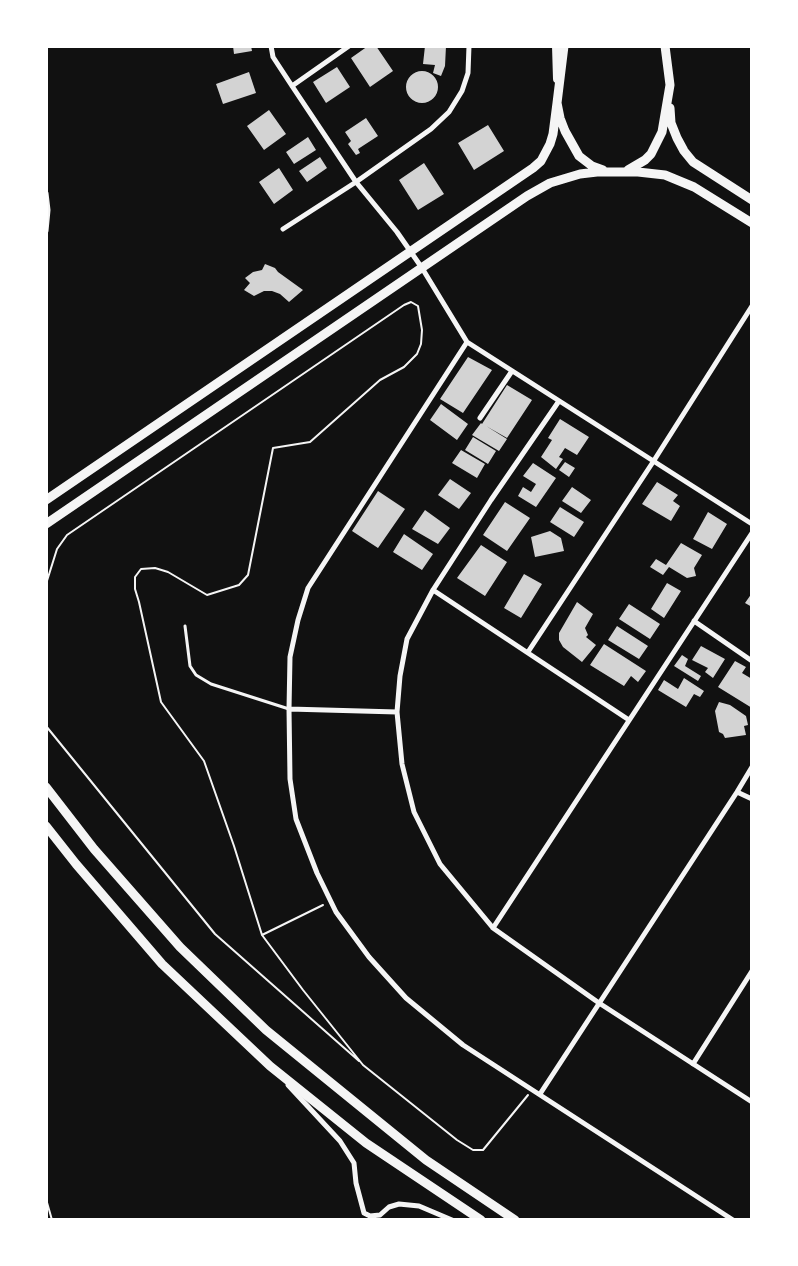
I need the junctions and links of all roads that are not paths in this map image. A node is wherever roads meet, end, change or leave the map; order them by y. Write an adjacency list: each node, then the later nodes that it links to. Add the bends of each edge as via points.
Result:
1 (271, 46): 9 (street, via 273,57)
2 (350, 46): 9 (street)
3 (469, 46): 12 (street, via 468,73 449,112 431,129)
4 (556, 46): 10 (street)
5 (564, 46): 10 (main road)
6 (665, 46): 8 (main road)
7 (670, 46): 8 (street)
8 (670, 85): 11 (main road, via 658,143 645,160); 14 (main road, via 671,123 684,151 704,170)
9 (292, 86): 12 (street)
10 (557, 103): 11 (main road, via 565,131 579,156 592,166); 18 (main road, via 553,134 540,160)
11 (619, 172): 15 (main road, via 651,173 682,181); 19 (main road, via 580,174 550,183)
12 (356, 182): 16 (street); 18 (street)
13 (46, 193): 17 (street)
14 (752, 200)
15 (752, 223)
16 (283, 229)
17 (46, 231)
18 (411, 252): 19 (street); 26 (main road)
19 (422, 268): 21 (street); 27 (main road)
20 (752, 306): 25 (street)
21 (467, 342): 22 (street); 35 (street, via 308,588 290,657)
22 (512, 371): 23 (street); 24 (street)
23 (559, 401): 25 (street); 30 (street)
24 (480, 418)
25 (653, 462): 28 (street); 33 (street)
26 (46, 500)
27 (46, 524)
28 (752, 524)
29 (752, 533): 31 (street)
30 (433, 590): 33 (street); 36 (street, via 407,639)
31 (694, 622): 34 (street); 37 (street)
32 (185, 626): 35 (lane, via 190,666 196,675 211,684)
33 (528, 652): 37 (street)
34 (752, 661)
35 (289, 708): 36 (street); 48 (street, via 290,779 296,819 336,912 369,957 406,998 463,1045)
36 (398, 712): 43 (street, via 402,764 414,812 440,864)
37 (629, 720): 43 (street)
38 (752, 768): 40 (street)
39 (46, 787): 55 (main road, via 94,849 180,947 266,1030 426,1160)
40 (738, 792): 41 (street); 45 (street)
41 (752, 799)
42 (46, 826): 47 (main road, via 162,964)
43 (493, 928): 45 (street)
44 (752, 971): 46 (street)
45 (599, 1003): 46 (street); 48 (street)
46 (693, 1064): 49 (street)
47 (270, 1066): 50 (street, via 345,1148 354,1163); 54 (main road, via 366,1143)
48 (540, 1094): 56 (street)
49 (752, 1102)
50 (364, 1213): 51 (street); 52 (lane)
51 (380, 1217): 53 (street, via 399,1204 419,1206)
52 (365, 1220)
53 (452, 1220)
54 (481, 1220)
55 (515, 1220)
56 (733, 1220)

